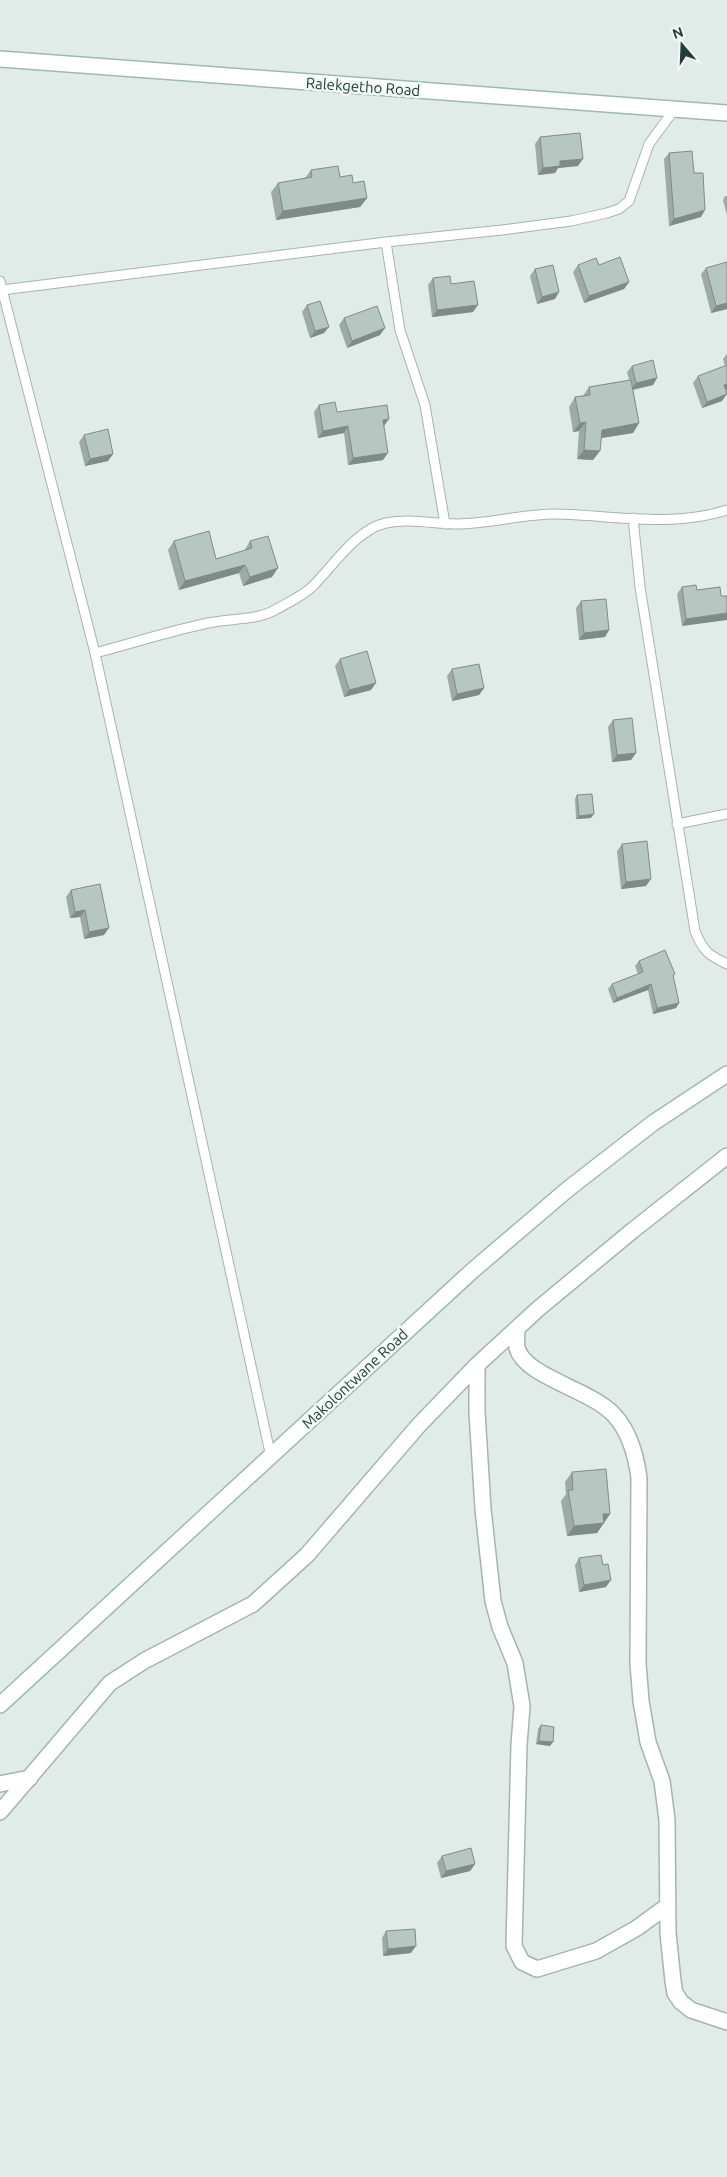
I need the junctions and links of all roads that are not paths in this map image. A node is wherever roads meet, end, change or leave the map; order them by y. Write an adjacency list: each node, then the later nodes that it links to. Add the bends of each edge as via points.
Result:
1 (0, 59): 2 (street, Ralekgetho Road)
2 (674, 110): 3 (street, Ralekgetho Road); 4 (lane, via 649,144 629,201 619,209 571,221)
3 (727, 113)
4 (386, 242): 5 (lane); 8 (lane, via 400,330 425,405)
5 (1, 286): 9 (lane)
6 (727, 510): 7 (lane, via 692,518)
7 (633, 518): 8 (lane, via 553,514); 11 (lane, via 640,587)
8 (445, 524): 9 (lane, via 407,521 371,528 311,588 272,612 209,622)
9 (95, 653): 17 (lane)
10 (727, 814): 11 (lane)
11 (677, 824): 12 (lane, via 695,931 710,956)
12 (727, 964)
13 (727, 1074): 17 (street, Makolontwane Road, via 653,1123 568,1189 472,1271)
14 (727, 1156): 15 (street)
15 (517, 1328): 16 (street); 22 (street, via 517,1347 526,1363 535,1371 582,1392 613,1414 623,1426 636,1460 639,1478 638,1663 648,1742 662,1781 666,1813)
16 (477, 1365): 19 (street, via 419,1425 307,1555 253,1604 144,1661 110,1684); 22 (street, via 483,1509 493,1601 515,1663 522,1706 514,1946 522,1962 537,1969 596,1950 637,1928)
17 (271, 1457): 18 (street, Makolontwane Road)
18 (0, 1705)
19 (30, 1778): 20 (street); 21 (street)
20 (0, 1784)
21 (0, 1812)
22 (667, 1906): 23 (street, via 675,1993 691,2010)
23 (727, 2022)

